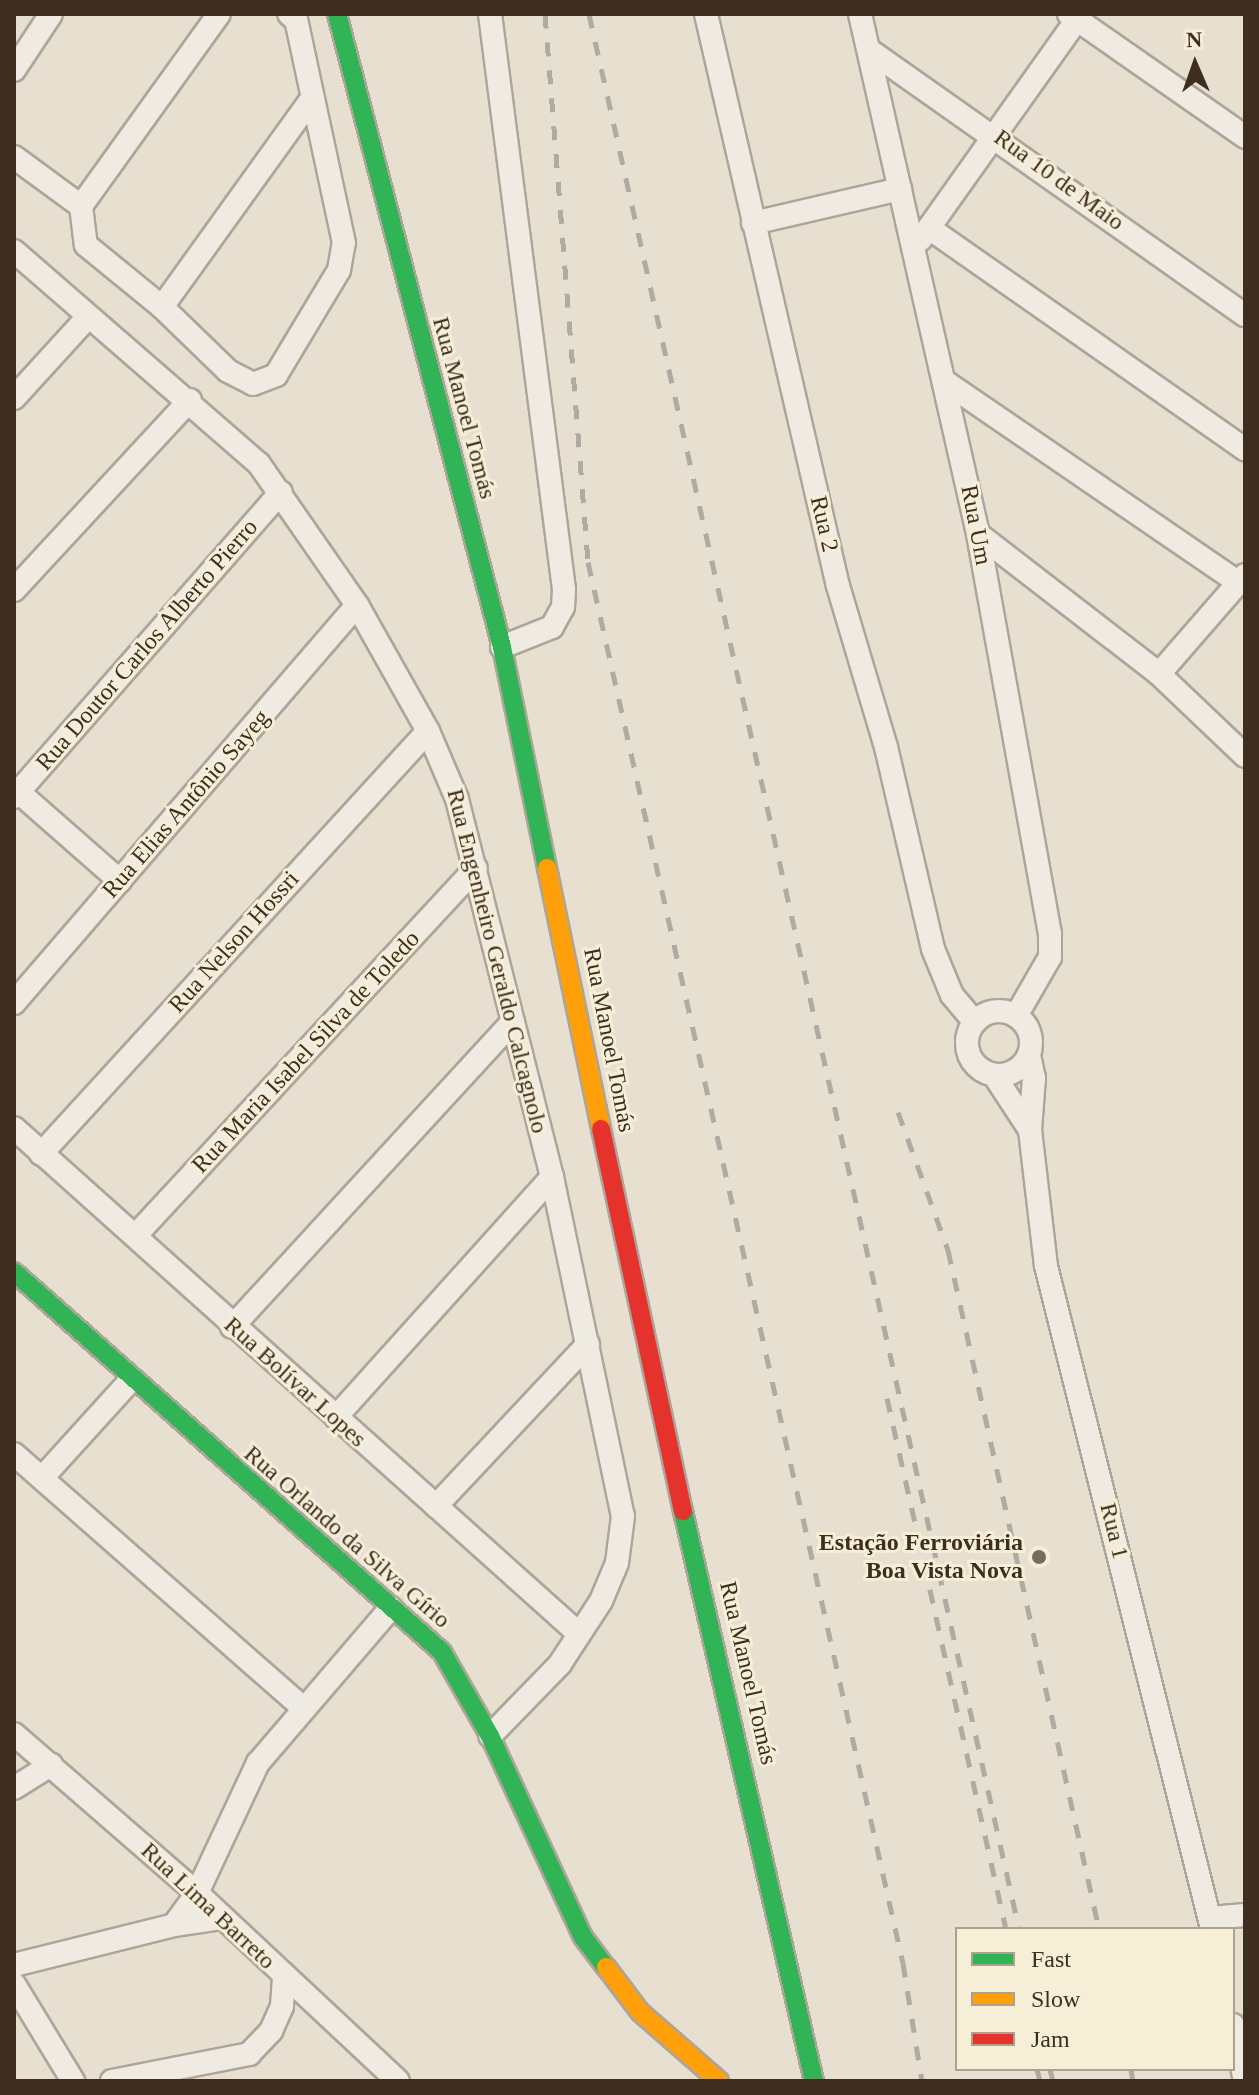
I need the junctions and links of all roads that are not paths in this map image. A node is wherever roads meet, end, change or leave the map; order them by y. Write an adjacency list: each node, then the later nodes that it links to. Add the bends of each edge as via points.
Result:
1 (51, 14): 10 (street)
2 (219, 14): 16 (street)
3 (318, 14): 8 (street)
4 (337, 14): 32 (street, Rua Manoel Tomás)
5 (490, 14): 32 (street, via 564,589 563,607 552,627)
6 (706, 14): 17 (street, Rua 2)
7 (1076, 16): 12 (street); 13 (street)
8 (292, 17): 11 (street)
9 (865, 27): 12 (street, Rua 10 de Maio); 15 (street, Rua Um)
10 (14, 70)
11 (312, 98): 20 (street); 20 (street, via 344,255 281,370 268,381 239,379)
12 (995, 134): 18 (street); 21 (street, Rua 10 de Maio)
13 (1245, 137)
14 (14, 157): 16 (street)
15 (900, 189): 17 (street); 18 (street, Rua Um)
16 (81, 206): 20 (street, via 86,245)
17 (753, 223): 42 (street, Rua 2, via 838,586 886,747 933,949 952,995)
18 (923, 237): 23 (street, Rua Um); 26 (street)
19 (14, 251): 22 (street, Rua Engenheiro Geraldo Calcagnolo)
20 (162, 307)
21 (1245, 315)
22 (88, 317): 24 (street); 25 (street, Rua Engenheiro Geraldo Calcagnolo)
23 (947, 383): 28 (street, Rua Um); 29 (street)
24 (14, 398)
25 (190, 400): 27 (street, Rua Engenheiro Geraldo Calcagnolo); 30 (street)
26 (1245, 449)
27 (281, 492): 31 (street, Rua Engenheiro Geraldo Calcagnolo); 36 (street, Rua Doutor Carlos Alberto Pierro)
28 (978, 534): 33 (street); 40 (street, Rua Um, via 1051,943 1050,957)
29 (1242, 579): 33 (street)
30 (14, 590)
31 (357, 605): 34 (street, Rua Engenheiro Geraldo Calcagnolo); 38 (street, Rua Elias Antônio Sayeg)
32 (502, 647): 80 (street, Rua Manoel Tomás, via 648,1358)
33 (1159, 674): 35 (street)
34 (428, 731): 37 (street, Rua Engenheiro Geraldo Calcagnolo, via 451,780); 47 (street, Rua Nelson Hossri)
35 (1245, 756)
36 (15, 792): 38 (street)
37 (476, 868): 41 (street, Rua Engenheiro Geraldo Calcagnolo); 49 (street, Rua Maria Isabel Silva de Toledo)
38 (120, 881): 39 (street, Rua Elias Antônio Sayeg)
39 (14, 1003)
40 (1016, 1016): 42 (street, via 994,1012); 43 (street, via 1027,1026)
41 (513, 1021): 48 (street, Rua Engenheiro Geraldo Calcagnolo); 51 (street)
42 (975, 1022): 44 (street, via 967,1037 968,1054 978,1068)
43 (1029, 1055): 44 (street, via 1009,1074); 46 (street, Rua 1, via 1034,1078)
44 (994, 1075): 46 (street, Rua 1)
45 (14, 1128): 47 (street, Rua Bolívar Lopes)
46 (1030, 1130): 68 (street, Rua 1, via 1046,1266)
47 (41, 1154): 49 (street, Rua Bolívar Lopes)
48 (552, 1177): 52 (street, Rua Engenheiro Geraldo Calcagnolo); 54 (street)
49 (136, 1235): 51 (street, Rua Bolívar Lopes)
50 (14, 1272): 53 (street, Rua Orlando da Silva Gírio)
51 (232, 1327): 54 (street, Rua Bolívar Lopes)
52 (588, 1344): 57 (street); 59 (street, Rua Engenheiro Geraldo Calcagnolo, via 623,1516 617,1563 601,1601)
53 (131, 1380): 56 (street); 58 (street, Rua Orlando da Silva Gírio)
54 (336, 1417): 57 (street, Rua Bolívar Lopes)
55 (14, 1454): 56 (street)
56 (42, 1478): 60 (street)
57 (436, 1506): 59 (street, Rua Bolívar Lopes)
58 (391, 1608): 60 (street); 62 (street, Rua Orlando da Silva Gírio, via 442,1652)
59 (578, 1633): 62 (street, Rua Engenheiro Geraldo Calcagnolo, via 532,1697)
60 (303, 1708): 65 (street, via 258,1763)
61 (14, 1734): 63 (street, Rua Lima Barreto)
62 (490, 1736): 79 (street, Rua Orlando da Silva Gírio, via 583,1937 640,2012)
63 (51, 1765): 64 (street); 65 (street, Rua Lima Barreto)
64 (14, 1788)
65 (197, 1893): 67 (street, Rua Lima Barreto); 69 (street)
66 (1245, 1915): 68 (street)
67 (222, 1918): 69 (street); 71 (street, Rua Lima Barreto)
68 (1211, 1924)
69 (174, 1925): 70 (street)
70 (14, 1965)
71 (284, 1976): 73 (street, Rua Lima Barreto); 74 (street)
72 (14, 1984): 76 (street)
73 (302, 1993): 74 (street); 78 (street, Rua Lima Barreto)
74 (282, 2006): 77 (street, via 267,2038 249,2054)
75 (1235, 2034): 81 (street)
76 (73, 2081)
77 (112, 2081)
78 (398, 2081)
79 (719, 2081)
80 (814, 2081)
81 (1245, 2081)

